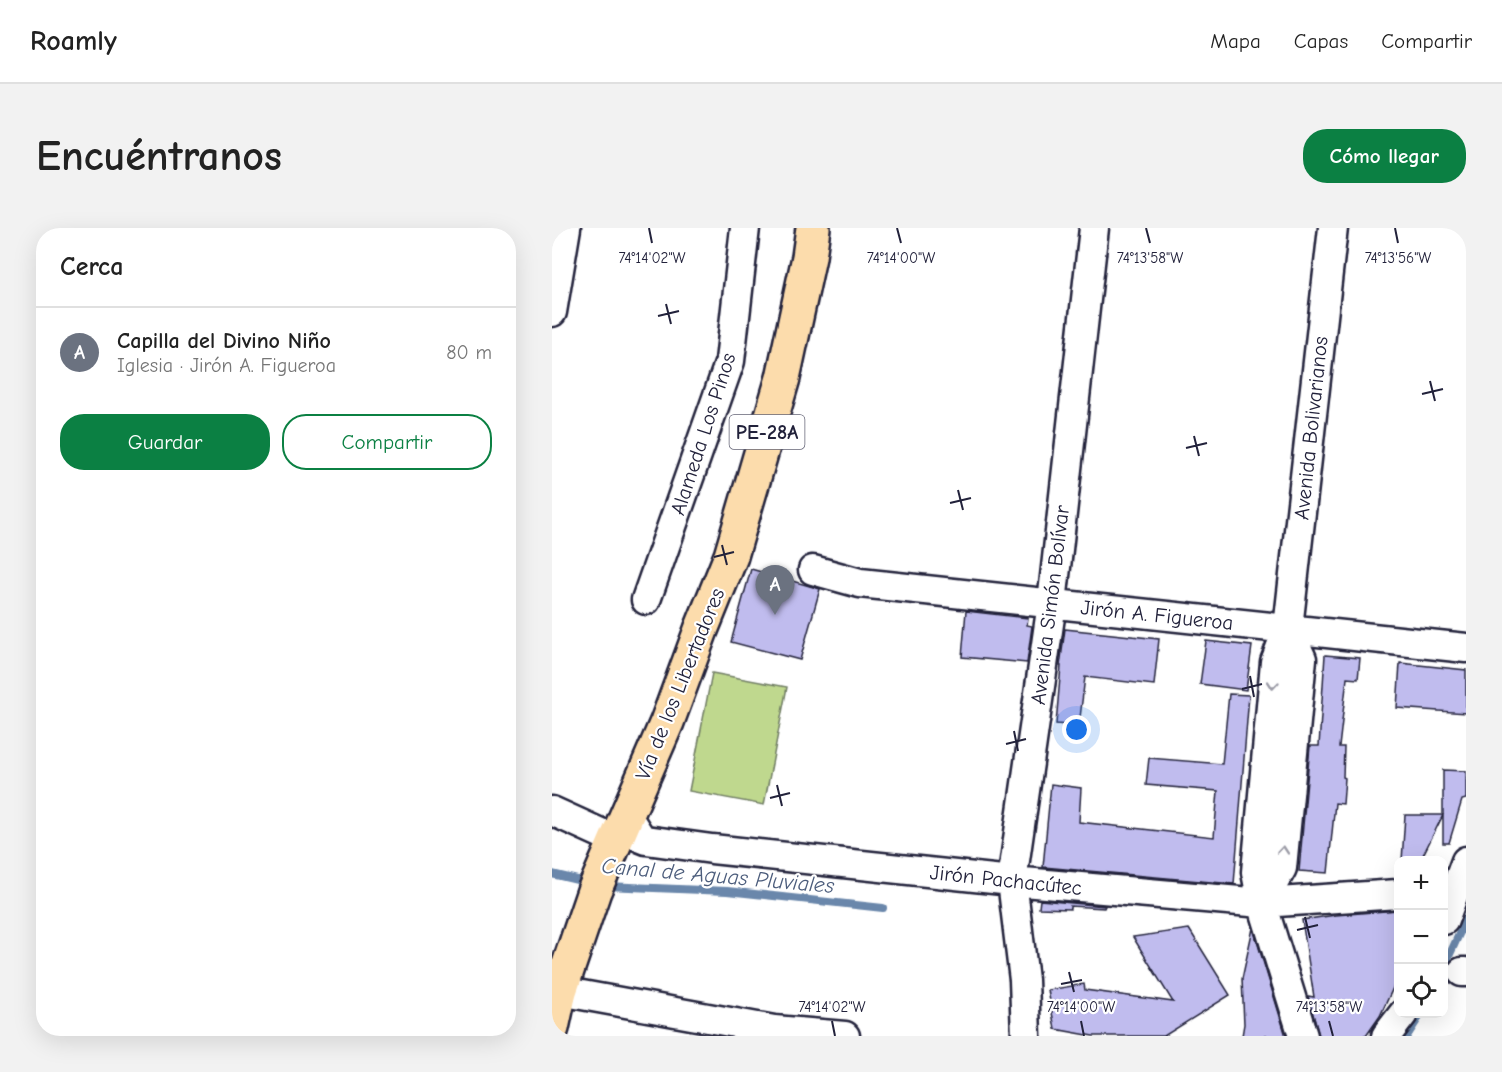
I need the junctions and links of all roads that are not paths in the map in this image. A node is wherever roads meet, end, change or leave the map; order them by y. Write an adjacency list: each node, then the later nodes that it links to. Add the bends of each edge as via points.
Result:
1 (566, 228): 6 (street)
2 (745, 228): 8 (street, Alameda Los Pinos, via 730,361)
3 (813, 228): 13 (highway, Vía de los Libertadores / PE-28A, via 783,378 731,556)
4 (1094, 228): 9 (street, Avenida Simón Bolívar)
5 (1333, 228): 10 (street, Avenida Bolivarianos)
6 (552, 312)
7 (813, 570): 9 (street, Jirón A. Figueroa, via 860,583)
8 (646, 600)
9 (1052, 603): 10 (street, Jirón A. Figueroa); 15 (street, Avenida Simón Bolívar)
10 (1288, 628): 11 (street, Jirón A. Figueroa); 18 (street, Avenida Bolivarianos, via 1275,663 1256,872)
11 (1466, 648)
12 (552, 811): 13 (street)
13 (622, 828): 15 (street, Jirón Pachacútec, via 646,840 712,849); 20 (highway, Vía de los Libertadores / PE-28A, via 594,891)
14 (1466, 861): 16 (street)
15 (1012, 881): 18 (street, Jirón Pachacútec); 25 (street, Avenida Simón Bolívar, via 1024,980)
16 (1450, 891): 19 (street)
17 (1394, 894): 18 (street, Jirón Pachacútec)
18 (1262, 903): 26 (street, Avenida Bolivarianos)
19 (1445, 910)
20 (560, 991): 22 (highway, Vía de los Libertadores / PE-28A); 23 (street)
21 (1400, 1018): 27 (street)
22 (552, 1028)
23 (774, 1033): 24 (street)
24 (845, 1036)
25 (1026, 1036)
26 (1303, 1036)
27 (1386, 1036)

